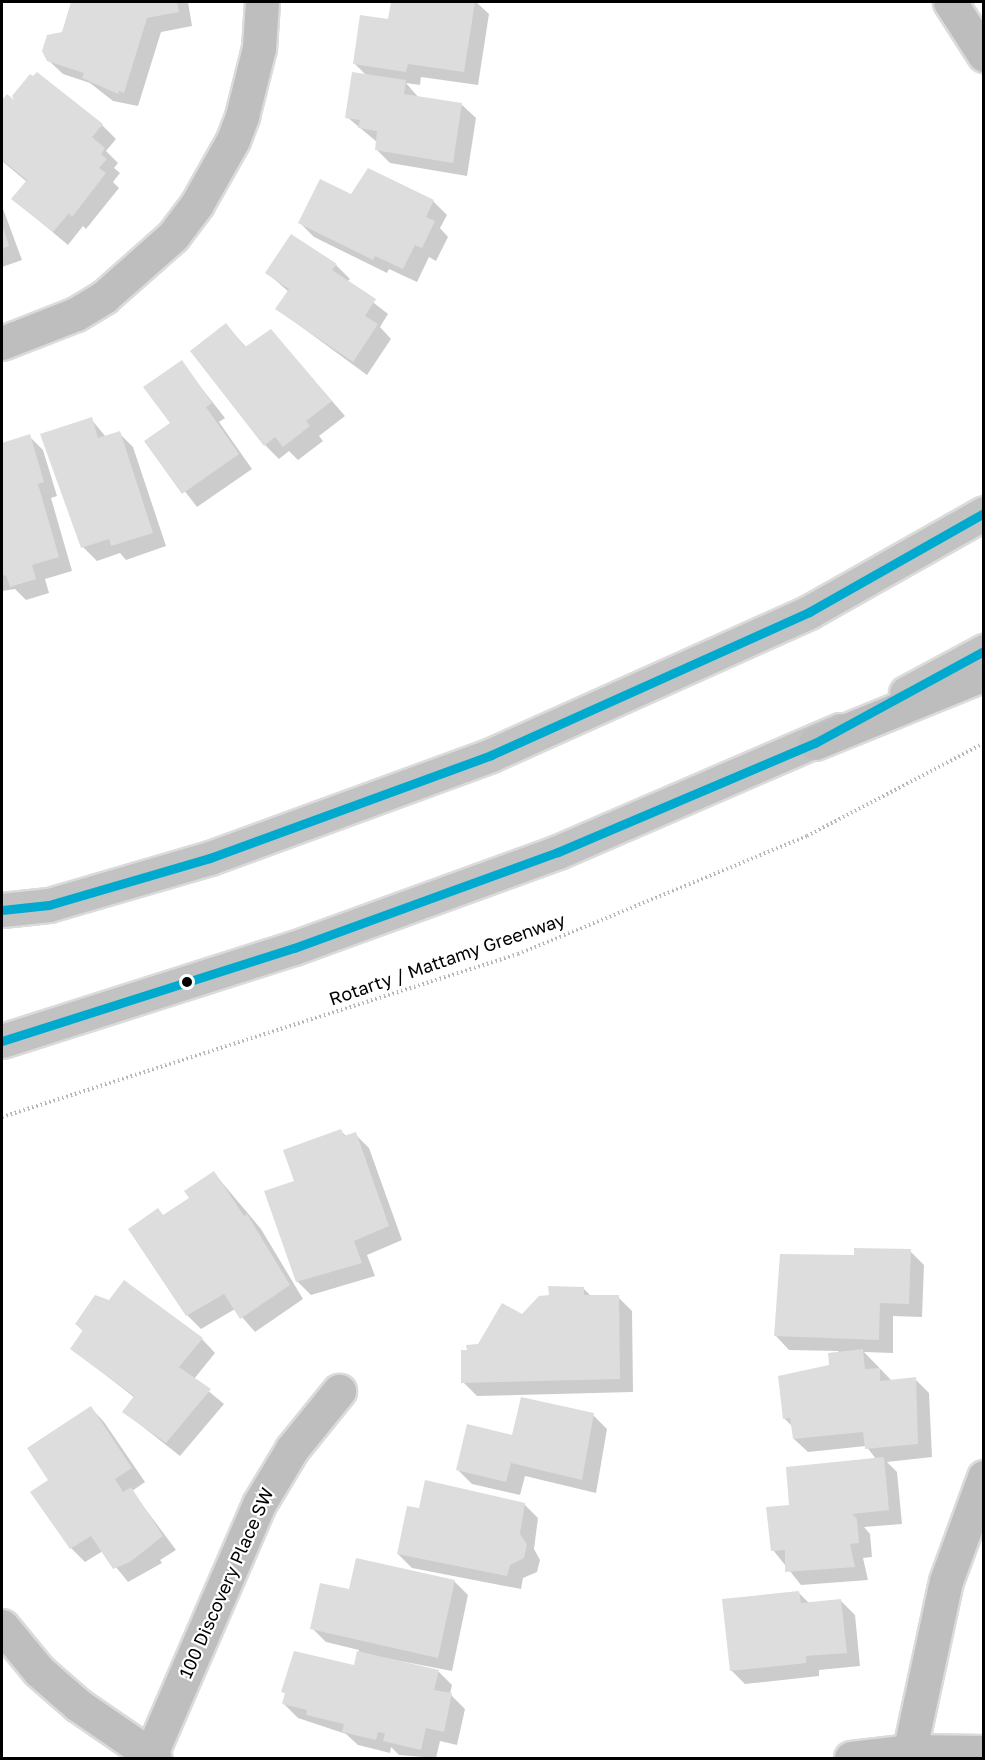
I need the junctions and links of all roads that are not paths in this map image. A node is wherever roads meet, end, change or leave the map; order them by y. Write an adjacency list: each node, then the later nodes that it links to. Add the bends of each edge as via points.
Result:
1 (262, 2): 6 (street, via 259,48 242,116 198,204 152,257 104,297 76,314)
2 (950, 2): 5 (highway)
3 (957, 2): 4 (highway)
4 (984, 35)
5 (984, 55)
6 (2, 343)
7 (984, 513): 11 (street, via 809,612 491,755 210,858 49,905)
8 (984, 651): 10 (street)
9 (984, 674): 10 (highway)
10 (815, 743): 12 (street, via 558,852 294,948)
11 (2, 910)
12 (2, 1041)
13 (339, 1391): 18 (street, 100 Discovery Place SW, via 292,1449 259,1504)
14 (984, 1477): 17 (street, via 946,1581)
15 (2, 1626): 18 (street, via 39,1671 78,1705)
16 (984, 1752): 17 (street)
17 (908, 1755): 19 (street)
18 (152, 1757)
19 (851, 1758)

